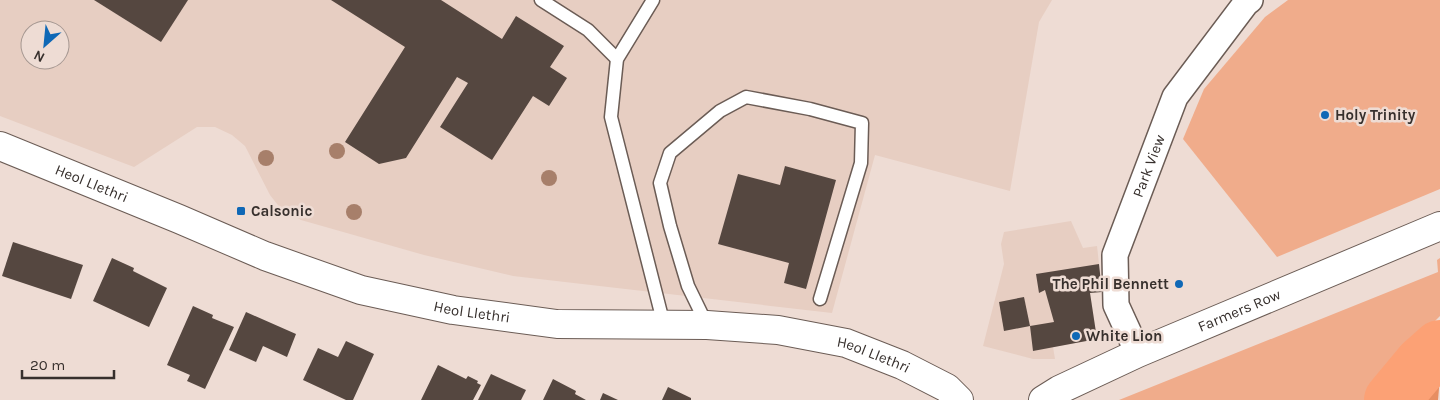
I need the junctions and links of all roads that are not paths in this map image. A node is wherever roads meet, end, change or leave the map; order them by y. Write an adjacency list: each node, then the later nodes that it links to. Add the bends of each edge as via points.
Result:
1 (541, 0): 4 (lane, via 588,30)
2 (654, 0): 4 (lane)
3 (1250, 0): 10 (street, Park View, via 1175,98 1115,254 1116,306)
4 (617, 59): 8 (lane, via 611,117)
5 (0, 146): 8 (main road, Heol Llethri, via 265,256 361,290 453,310 557,324)
6 (1440, 226): 10 (main road, Farmers Row)
7 (820, 299): 9 (lane, via 861,163 862,123 746,97 720,111 670,153 660,183 688,286)
8 (664, 325): 9 (main road, Heol Llethri)
9 (707, 325): 11 (main road, Heol Llethri, via 778,330 846,343 902,365 947,388)
10 (1138, 353): 12 (main road, Farmers Row)
11 (959, 400)
12 (1043, 400)

